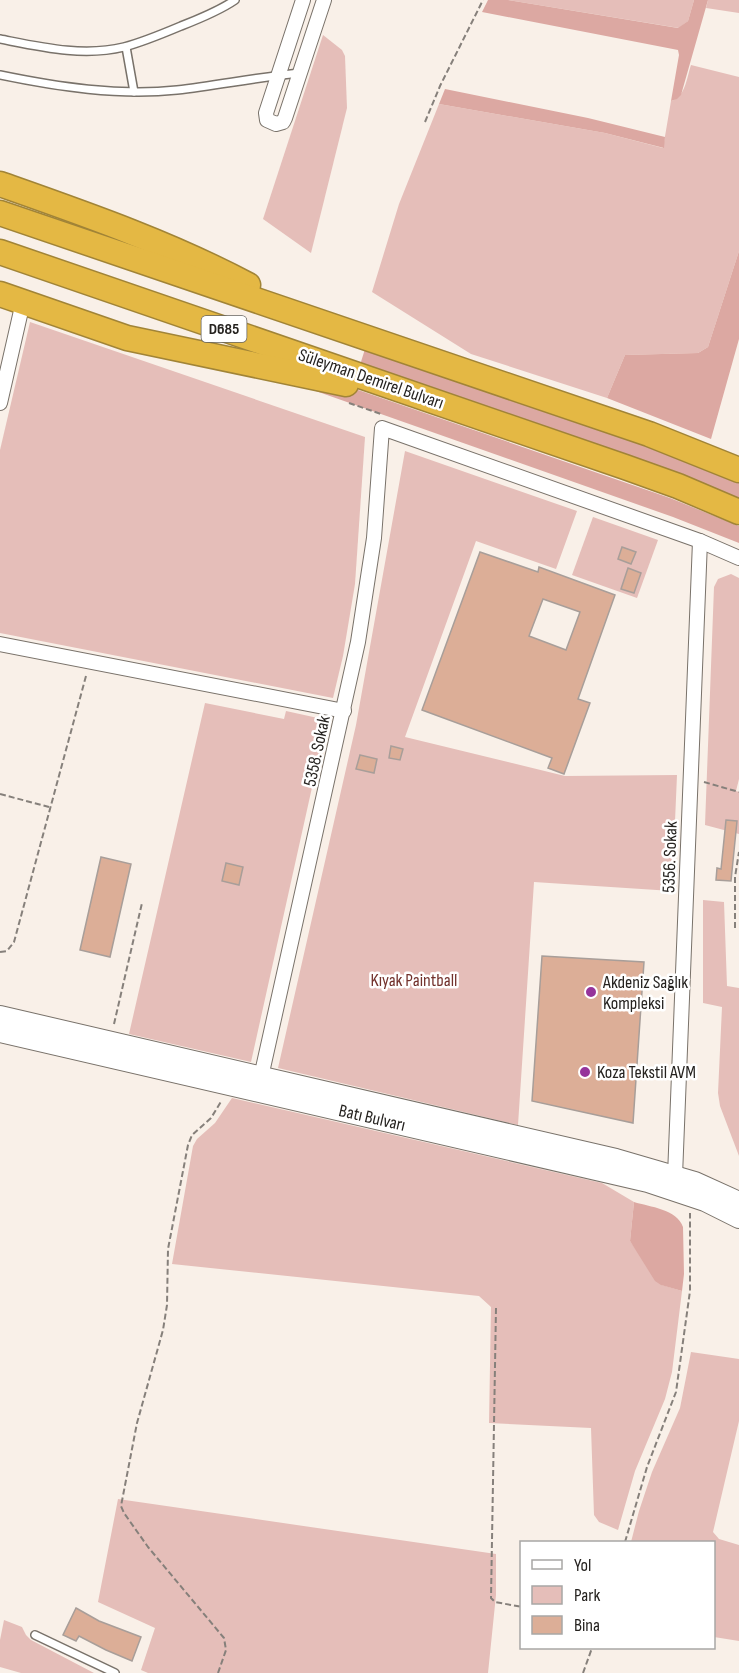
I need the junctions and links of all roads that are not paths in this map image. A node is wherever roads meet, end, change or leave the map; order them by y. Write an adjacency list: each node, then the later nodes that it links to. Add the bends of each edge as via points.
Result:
1 (235, 0): 5 (lane, via 203,17)
2 (303, 0): 8 (street)
3 (324, 0): 6 (street)
4 (0, 39): 5 (lane, via 76,51)
5 (126, 46): 9 (lane)
6 (300, 73): 8 (lane); 8 (street, via 280,124 270,122 266,116)
7 (0, 75): 9 (lane)
8 (279, 75): 9 (lane, via 177,90)
9 (134, 92)
10 (0, 184): 15 (highway, via 171,247)
11 (0, 213): 15 (highway, Süleyman Demirel Bulvarı / D685)
12 (0, 252): 17 (highway, Süleyman Demirel Bulvarı / D685)
13 (0, 294): 14 (highway)
14 (23, 302): 16 (street); 17 (highway, via 127,338)
15 (313, 320): 18 (highway, Süleyman Demirel Bulvarı / D685, via 649,434)
16 (0, 403)
17 (448, 406): 19 (highway, Süleyman Demirel Bulvarı / D685, via 678,486)
18 (739, 470)
19 (739, 512)
20 (700, 541): 21 (street); 23 (street, 5358. Sokak, via 382,428 367,591); 27 (street, 5356. Sokak)
21 (739, 558)
22 (0, 644): 23 (street)
23 (344, 711): 26 (street, 5358. Sokak)
24 (0, 1016): 26 (street, Batı Bulvarı)
25 (0, 1032): 29 (street, Batı Bulvarı, via 615,1174 690,1195)
26 (261, 1077): 27 (street, Batı Bulvarı)
27 (675, 1176): 28 (street, Batı Bulvarı)
28 (739, 1202)
29 (739, 1218)
30 (35, 1635): 31 (lane)
31 (115, 1673)

